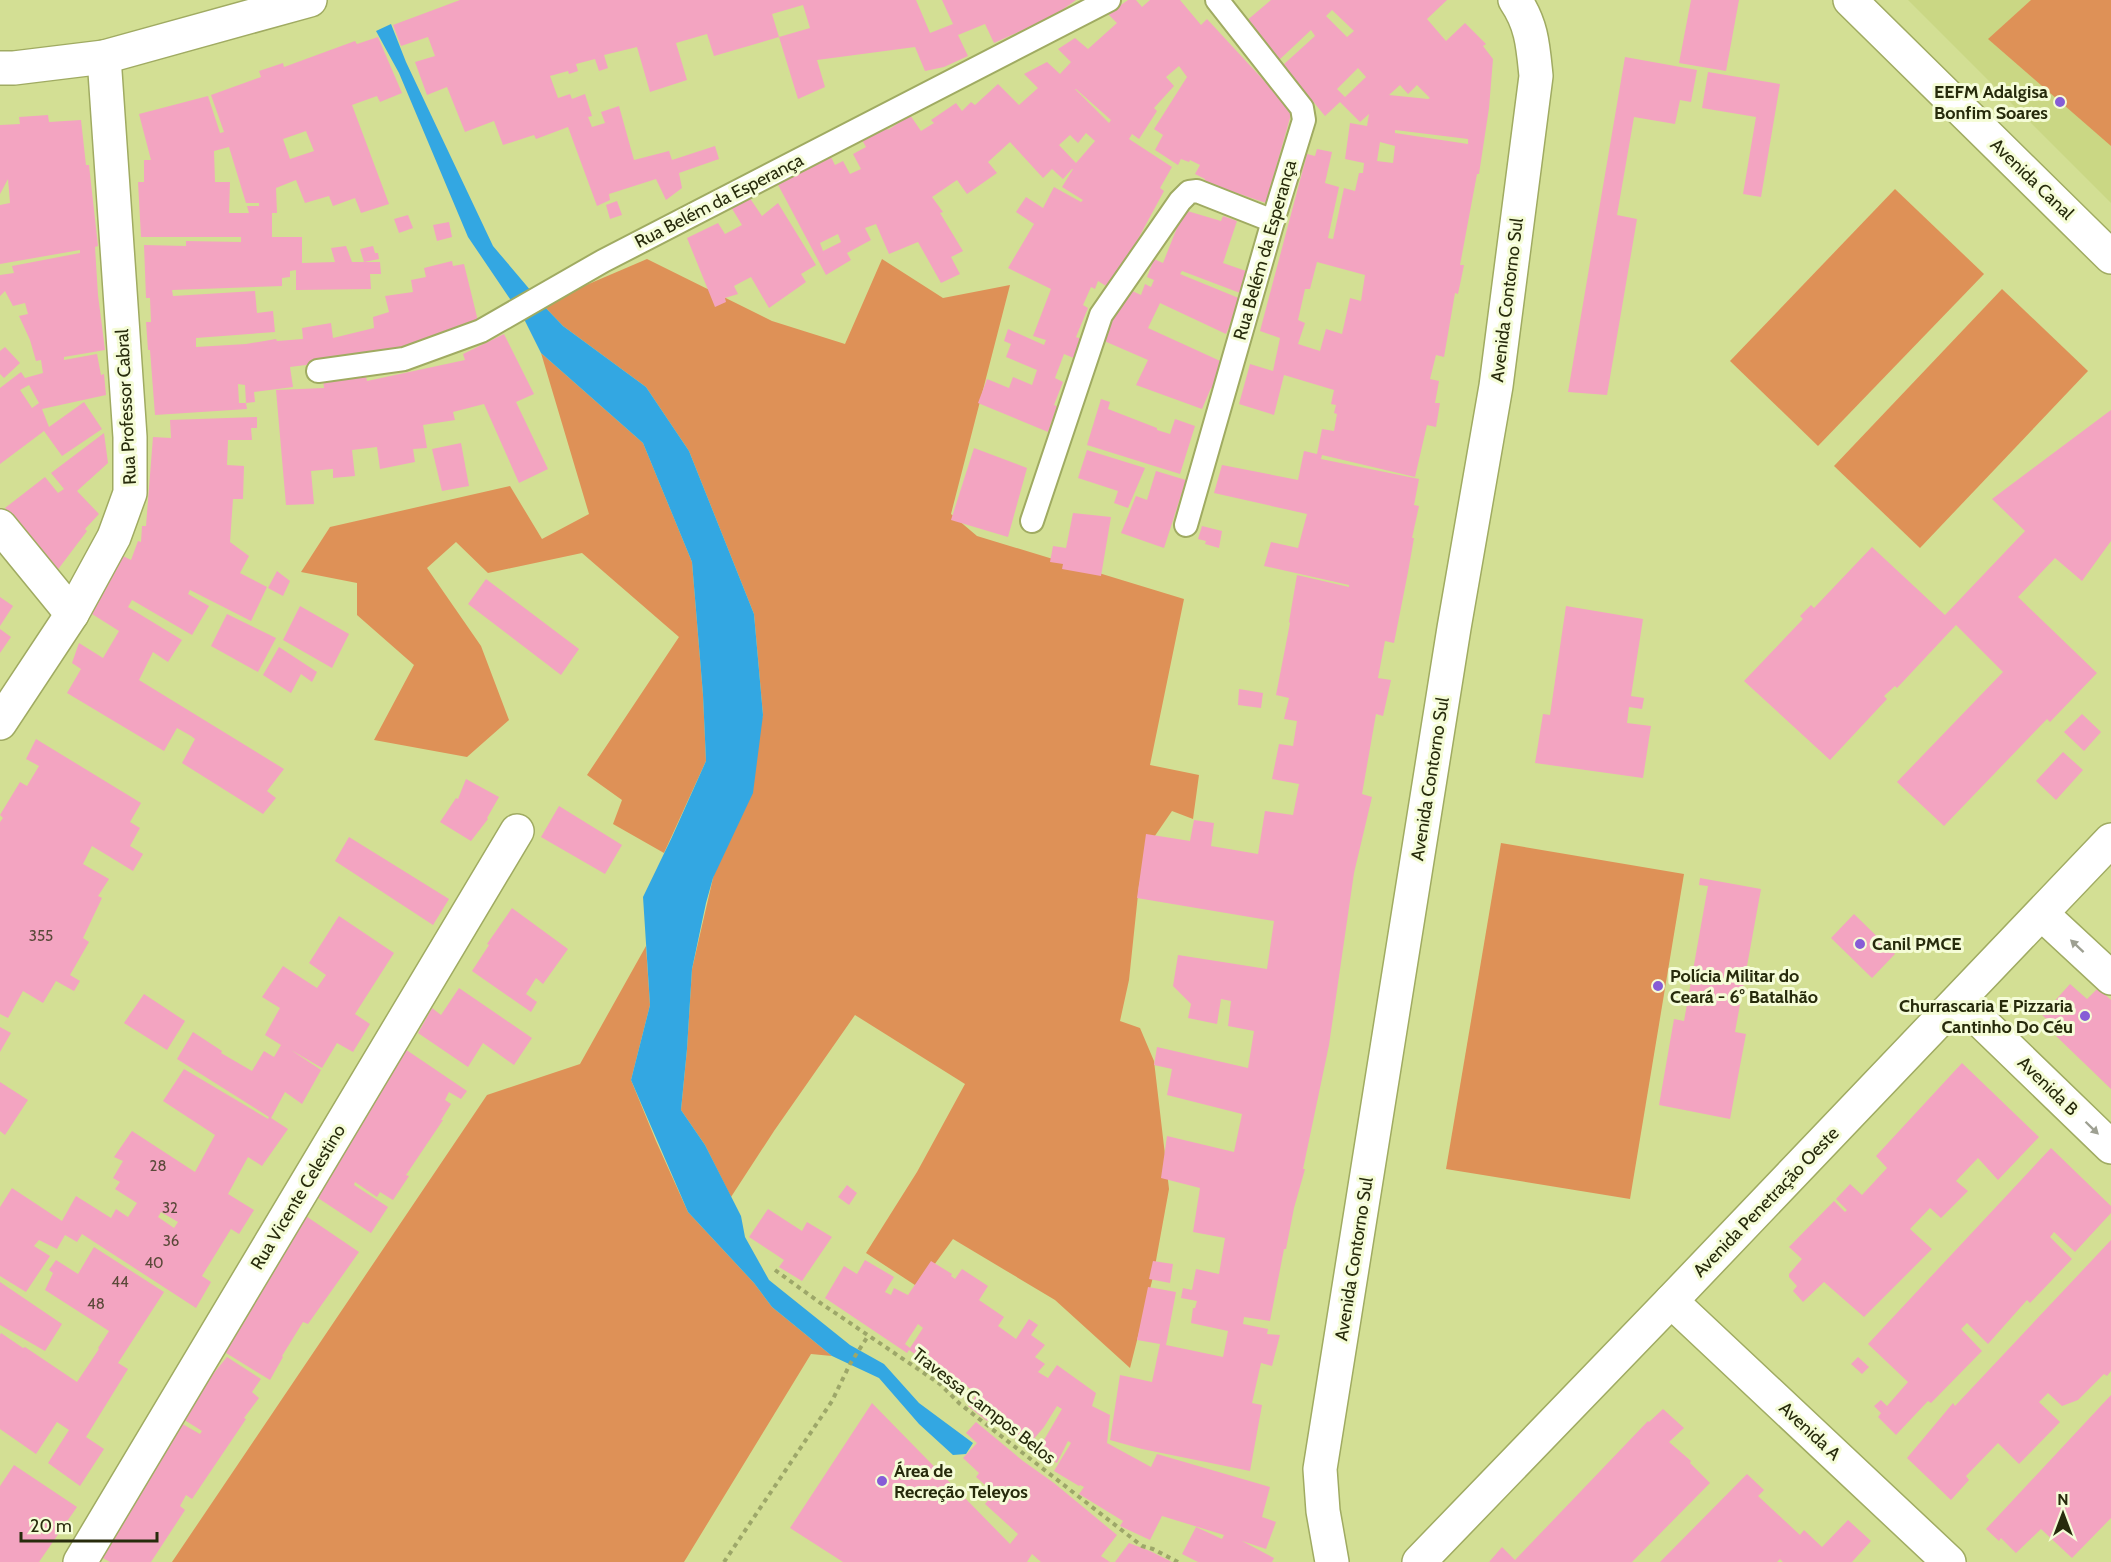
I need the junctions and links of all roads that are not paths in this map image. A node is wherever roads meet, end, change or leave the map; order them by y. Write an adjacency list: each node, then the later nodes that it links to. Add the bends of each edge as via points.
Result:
1 (310, 0): 6 (street)
2 (1109, 0): 10 (lane, Rua Belém da Esperança, via 603,261 481,331 404,359)
3 (1515, 0): 24 (street, Avenida Contorno Sul, via 1533,38 1536,76 1496,386 1320,1469)
4 (1850, 0): 9 (street, Avenida Canal)
5 (1224, 2): 8 (lane, Rua Belém da Esperança, via 1302,108 1304,120)
6 (104, 57): 7 (street); 14 (street, Rua Professor Cabral, via 130,437 130,493 114,537)
7 (0, 68)
8 (1273, 221): 11 (lane, via 1197,191 1189,192 1180,201 1101,315); 12 (lane, Rua Belém da Esperança)
9 (2111, 256)
10 (318, 371)
11 (1032, 521)
12 (1186, 525)
13 (0, 526): 14 (street)
14 (72, 614): 15 (street, Rua Professor Cabral)
15 (0, 723)
16 (517, 831): 23 (street, Rua Vicente Celestino)
17 (2111, 840): 18 (street, Avenida Penetração Oeste)
18 (2042, 914): 19 (street, one-way to 18); 20 (street, Avenida Penetração Oeste)
19 (2111, 978)
20 (1959, 1000): 21 (street, Avenida B, one-way to 21); 22 (street, Avenida Penetração Oeste)
21 (2111, 1147)
22 (1671, 1301): 25 (street, Avenida Penetração Oeste); 26 (street, Avenida A)
23 (80, 1562)
24 (1332, 1562)
25 (1419, 1562)
26 (1949, 1562)

